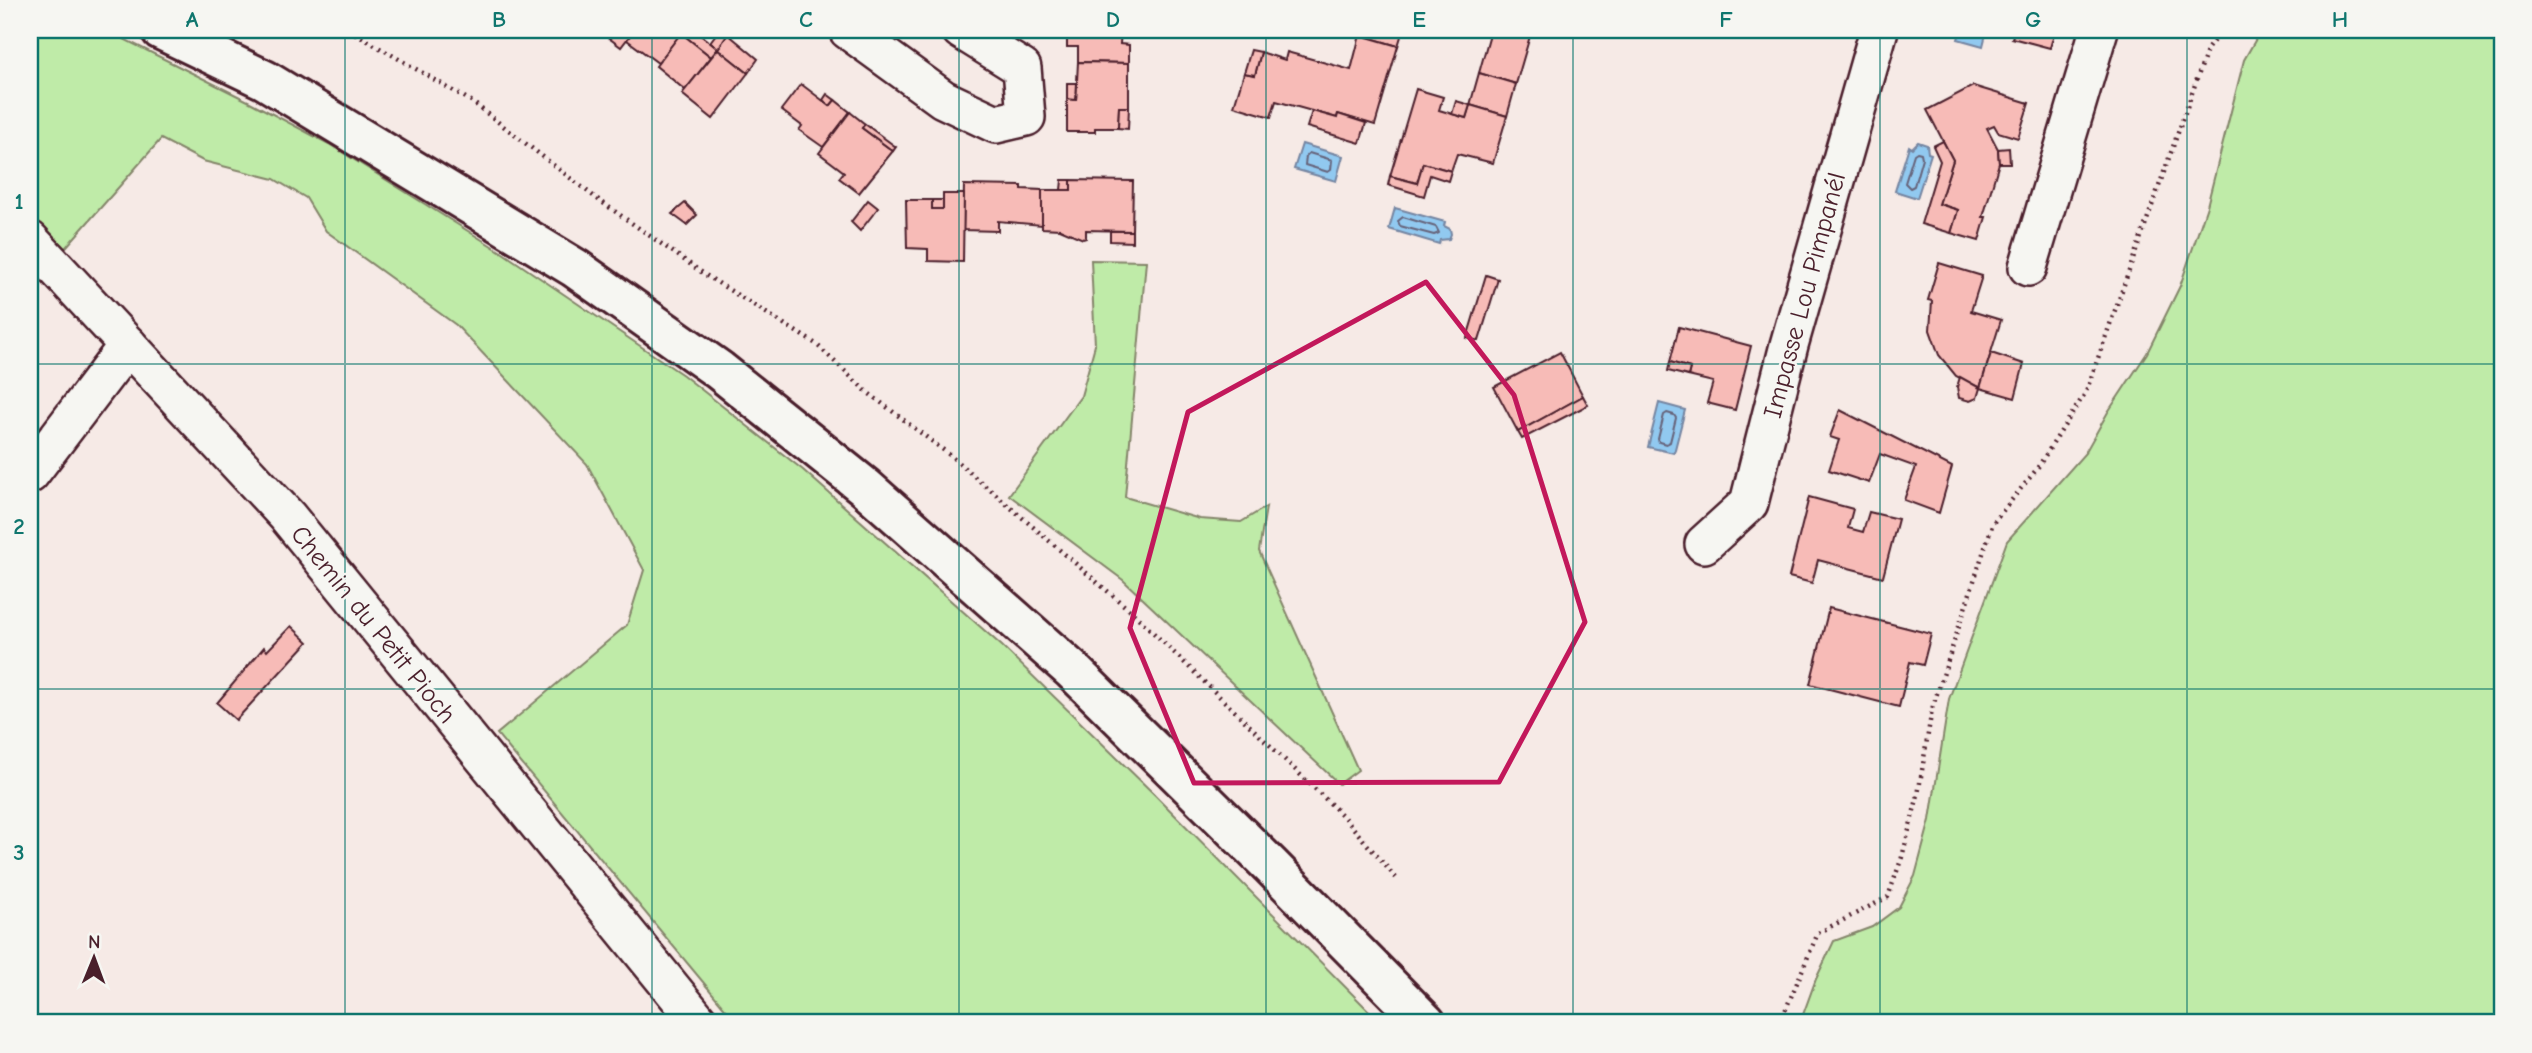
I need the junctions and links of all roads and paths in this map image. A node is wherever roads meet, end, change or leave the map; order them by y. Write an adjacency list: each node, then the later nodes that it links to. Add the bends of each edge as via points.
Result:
1 (160, 30): 15 (highway, via 265,80 551,254 719,370 865,487 1072,670)
2 (349, 30): 13 (path, via 471,102 706,276 816,344 867,392 946,452 1133,613 1342,815)
3 (848, 30): 4 (street, via 943,99 996,124 1026,117 1022,68)
4 (961, 30)
5 (1879, 30): 12 (street, Impasse Lou Pimpanél, via 1749,503)
6 (2099, 30): 9 (street)
7 (2222, 30): 16 (path, via 2208,48 2086,392 2036,470 1993,523 1932,709 1918,795 1888,897 1818,933)
8 (30, 240): 10 (street, Chemin du Petit Pioch)
9 (2028, 267)
10 (128, 345): 11 (street); 14 (street, Chemin du Petit Pioch, via 287,516)
11 (30, 474)
12 (1704, 544)
13 (1397, 879)
14 (700, 1023)
15 (1426, 1023)
16 (1780, 1023)

